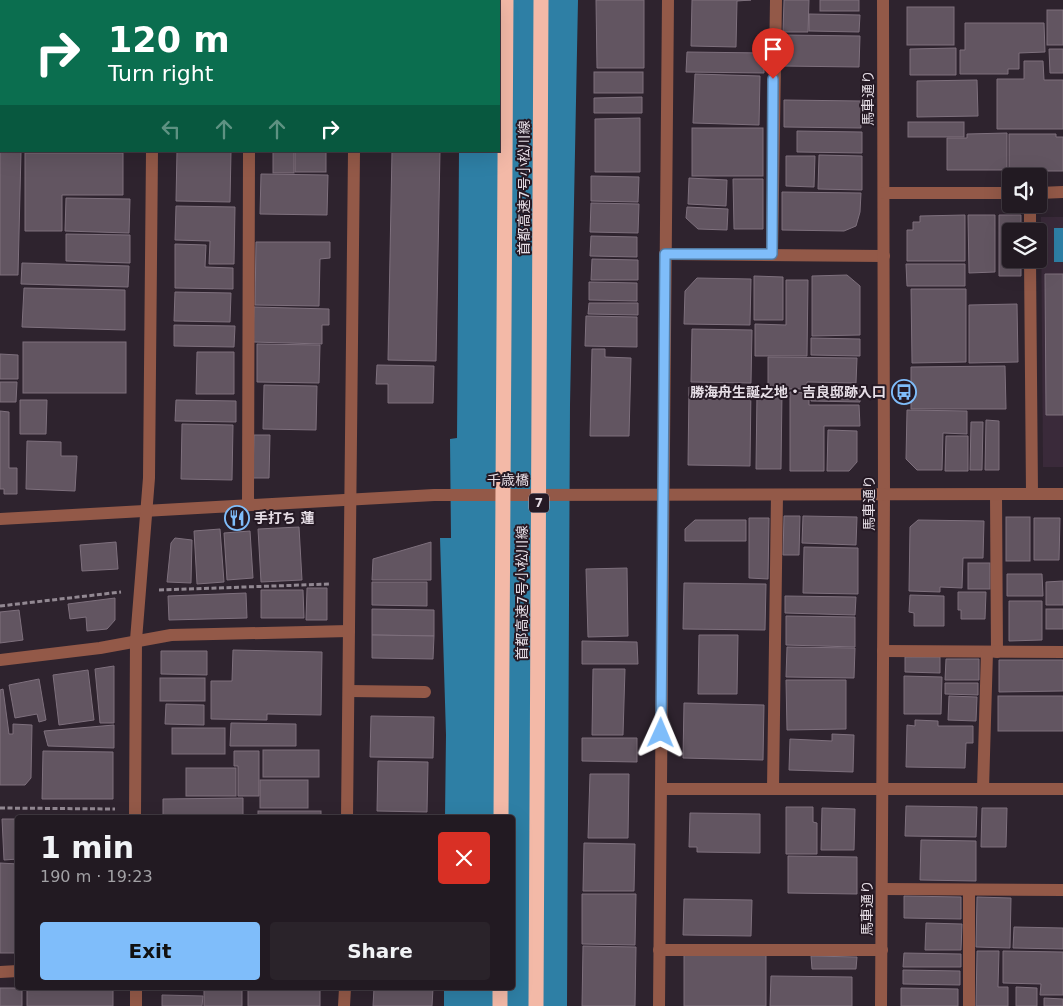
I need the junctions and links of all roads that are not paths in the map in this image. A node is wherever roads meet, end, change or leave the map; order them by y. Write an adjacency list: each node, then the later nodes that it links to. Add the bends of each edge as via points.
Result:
1 (506, 0): 42 (highway, 首都高速7号小松川線, bridge)
2 (542, 0): 56 (highway, 首都高速7号小松川線 / 7, bridge)
3 (668, 0): 13 (street)
4 (776, 0): 14 (street)
5 (883, 0): 11 (street, 馬車通り)
6 (152, 152): 25 (street)
7 (249, 152): 24 (street)
8 (354, 152): 23 (street)
9 (1047, 192): 10 (street)
10 (1063, 192)
11 (884, 193): 12 (street); 15 (street, 馬車通り)
12 (1002, 193)
13 (665, 254): 14 (street); 19 (street)
14 (772, 254): 15 (street)
15 (884, 256): 21 (street, 馬車通り)
16 (1030, 268): 17 (street)
17 (1032, 494): 18 (street, 千歳橋); 22 (street, 千歳橋)
18 (1063, 494)
19 (663, 495): 20 (street, 千歳橋); 23 (street, 千歳橋, via 434,495); 35 (street)
20 (777, 495): 21 (street, 千歳橋); 36 (street)
21 (884, 495): 22 (street, 千歳橋); 29 (street, 馬車通り)
22 (996, 495): 30 (street)
23 (350, 500): 24 (street, 千歳橋); 27 (street)
24 (248, 506): 25 (street, 千歳橋)
25 (148, 510): 26 (street, 千歳橋); 28 (street)
26 (0, 519)
27 (349, 631): 28 (street, via 170,635); 33 (street)
28 (136, 640): 32 (street, via 100,648); 40 (street)
29 (883, 651): 30 (street); 37 (street, 馬車通り)
30 (992, 652): 31 (street); 38 (street)
31 (1063, 652)
32 (0, 660)
33 (349, 691): 34 (street); 41 (street)
34 (425, 692)
35 (661, 789): 36 (street); 46 (street)
36 (773, 789): 37 (street)
37 (882, 789): 38 (street); 43 (street, 馬車通り)
38 (983, 789): 39 (street)
39 (1063, 789)
40 (135, 813)
41 (347, 815)
42 (501, 815)
43 (882, 889): 44 (street); 47 (street, 馬車通り)
44 (969, 890): 45 (street); 59 (street)
45 (1063, 890)
46 (659, 950): 47 (street); 57 (street)
47 (882, 950): 58 (street, 馬車通り)
48 (15, 971): 49 (street)
49 (0, 972)
50 (136, 990): 53 (street)
51 (345, 990): 54 (street)
52 (500, 990): 55 (highway)
53 (136, 1006)
54 (344, 1006)
55 (500, 1006)
56 (536, 1006)
57 (659, 1006)
58 (881, 1006)
59 (969, 1006)

